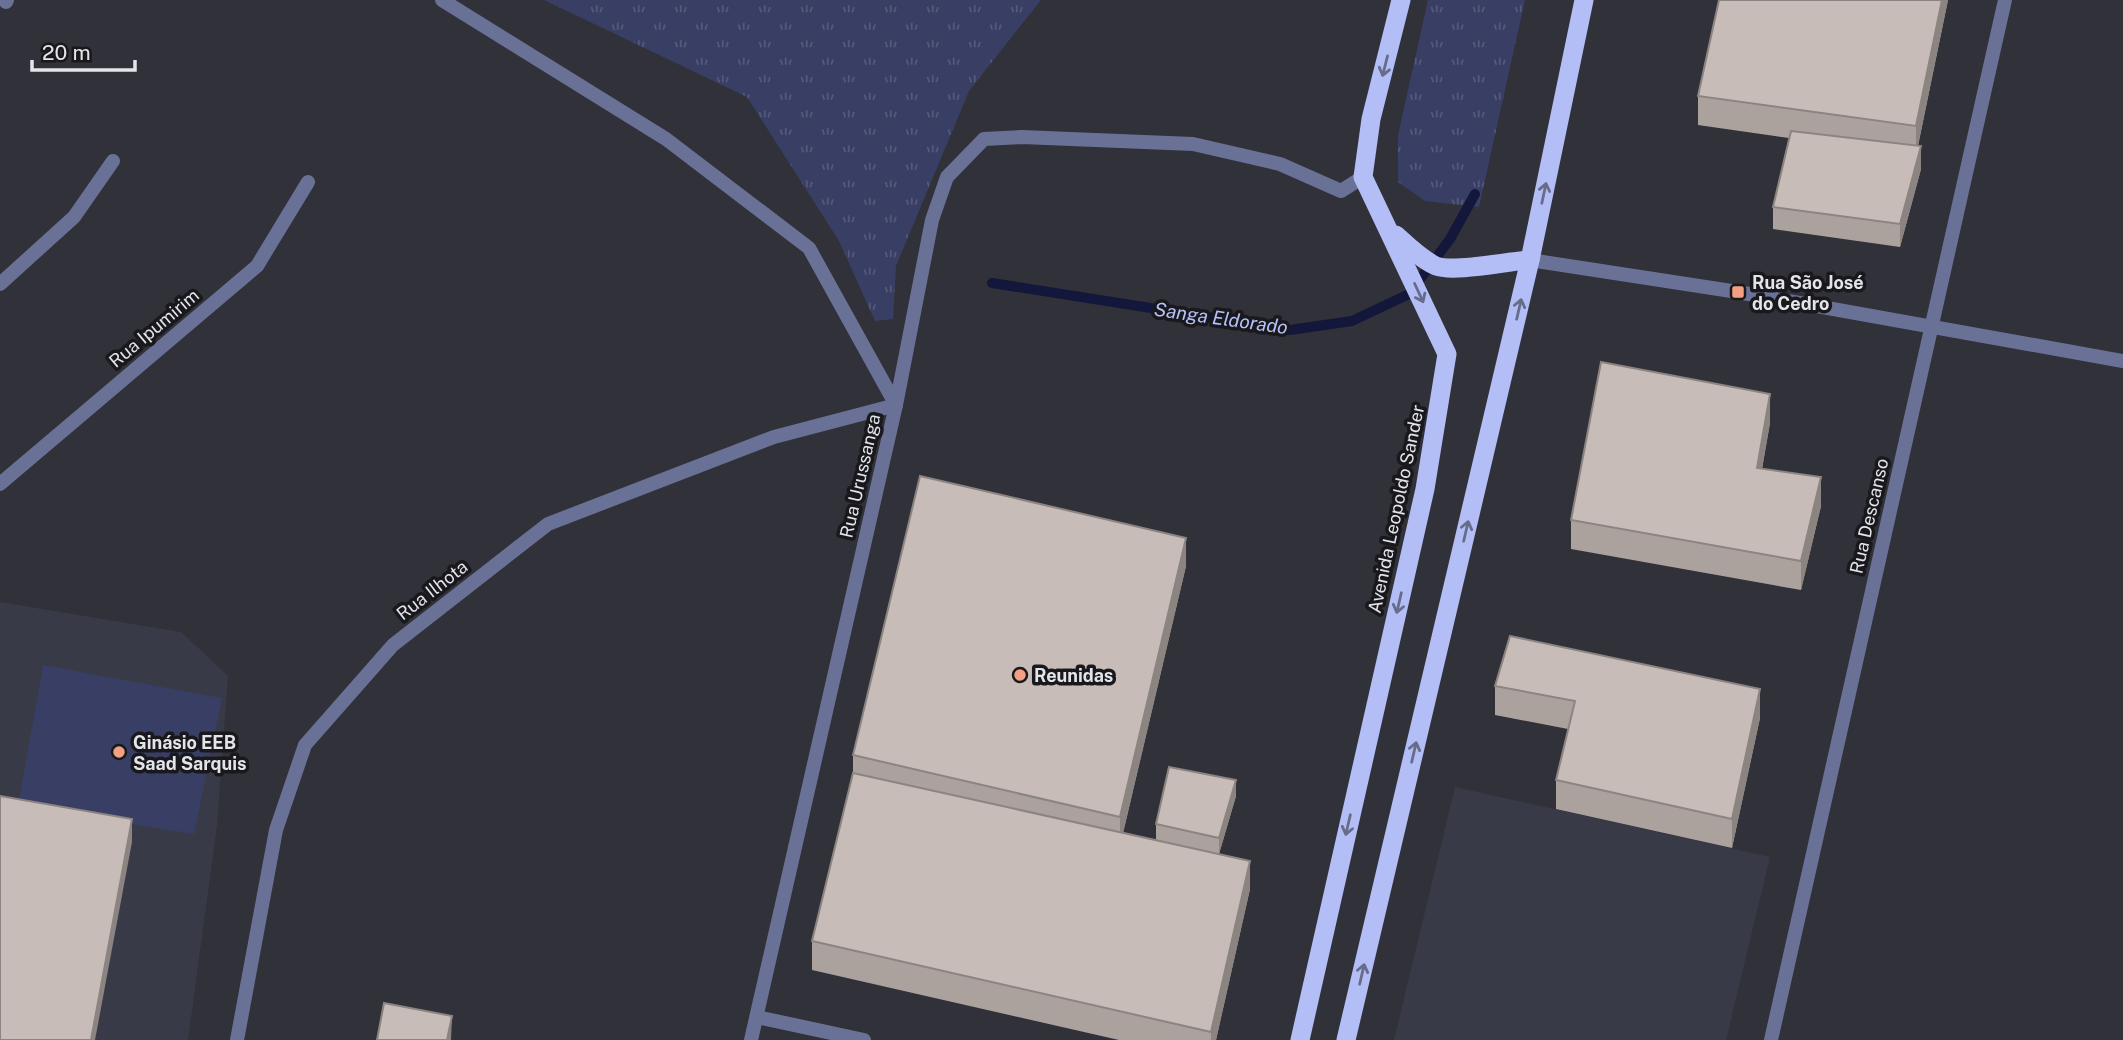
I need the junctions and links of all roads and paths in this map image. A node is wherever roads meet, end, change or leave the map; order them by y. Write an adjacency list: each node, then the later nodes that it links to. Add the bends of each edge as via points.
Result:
1 (442, 0): 13 (street, Rua Urussanga, via 666,139 809,248)
2 (1401, 0): 6 (highway, one-way to 6, via 1371,120)
3 (1584, 0): 9 (highway, one-way to 3)
4 (2005, 0): 11 (street, Rua Descanso)
5 (113, 161): 10 (street, via 74,217)
6 (1363, 177): 8 (highway, Avenida Leopoldo Sander); 13 (street, via 1341,191 1280,164 1193,144 984,139 947,177 932,220)
7 (308, 181): 14 (street, Rua Ipumirim, via 257,266)
8 (1390, 231): 9 (highway, via 1438,267); 19 (highway, Avenida Leopoldo Sander, one-way to 19, via 1447,354 1425,489)
9 (1530, 260): 11 (street); 20 (highway, one-way to 9)
10 (0, 284)
11 (1931, 327): 12 (street); 21 (street, Rua Descanso)
12 (2123, 361)
13 (896, 405): 15 (street, Rua Urussanga); 16 (street, Rua Ilhota, via 774,437 548,524 393,645 305,745 276,830)
14 (0, 484)
15 (757, 1017): 17 (street, Rua Urussanga); 18 (street)
16 (237, 1040)
17 (751, 1040)
18 (864, 1040)
19 (1300, 1040)
20 (1346, 1040)
21 (1771, 1040)

